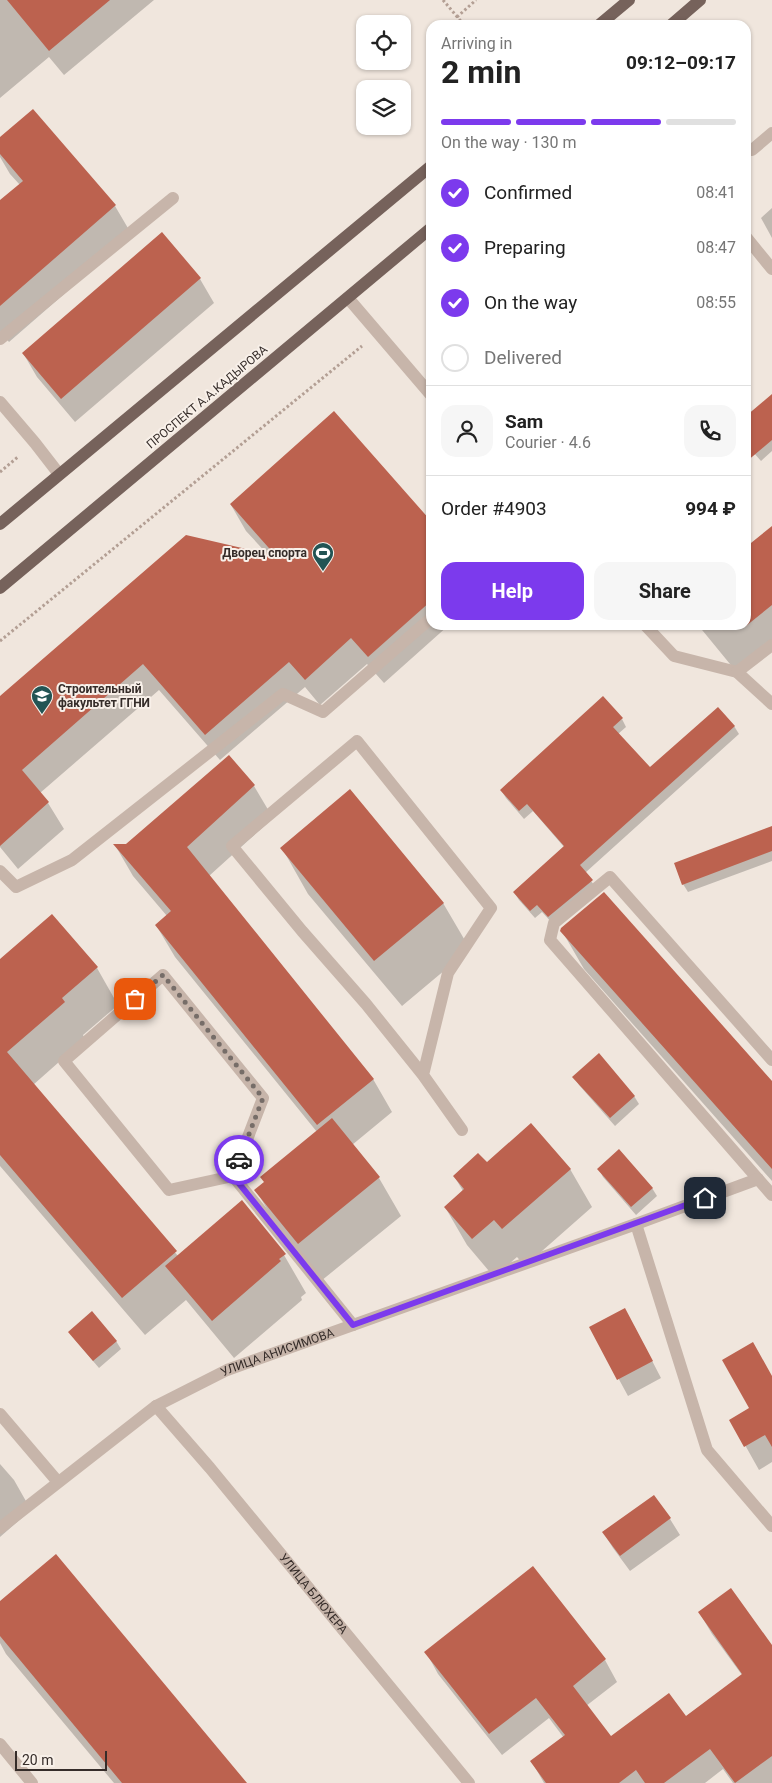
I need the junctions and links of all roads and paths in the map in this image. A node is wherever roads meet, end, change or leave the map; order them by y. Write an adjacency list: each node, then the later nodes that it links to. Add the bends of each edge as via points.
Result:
1 (443, 0): 5 (path)
2 (476, 0): 5 (path)
3 (629, 0): 7 (main road)
4 (700, 0): 8 (main road)
5 (457, 17): 6 (path)
6 (460, 20)
7 (605, 20)
8 (677, 20)
9 (772, 133): 10 (street)
10 (751, 147)
11 (426, 170): 21 (main road)
12 (173, 198): 18 (street)
13 (426, 232): 16 (main road, ПРОСПЕКТ А.А.КАДЫРОВА)
14 (751, 244): 15 (street)
15 (772, 269)
16 (348, 298): 17 (street); 23 (main road, ПРОСПЕКТ А.А.КАДЫРОВА)
17 (378, 333): 19 (street); 26 (path)
18 (0, 339)
19 (426, 389)
20 (0, 402): 21 (street)
21 (59, 474): 22 (main road)
22 (0, 524)
23 (0, 588)
24 (426, 622): 30 (street, via 323,712 282,694 72,860 16,887)
25 (650, 630): 28 (street, via 674,656)
26 (0, 642)
27 (772, 645): 28 (street)
28 (737, 672): 29 (street)
29 (772, 704)
30 (0, 871)
31 (772, 1060): 35 (street, via 610,877 554,923 550,940)
32 (423, 1075): 32 (street, via 232,846 357,741 492,908 448,973); 33 (street)
33 (462, 1130)
34 (233, 1176): 34 (street, via 169,1190 64,1061 163,975 263,1098); 38 (street)
35 (758, 1179): 36 (street); 37 (street, УЛИЦА АНИСИМОВА)
36 (772, 1195)
37 (636, 1224): 38 (street, УЛИЦА АНИСИМОВА); 42 (street, via 707,1450)
38 (353, 1325): 39 (street, УЛИЦА АНИСИМОВА, via 226,1370)
39 (156, 1406): 41 (street, УЛИЦА АНИСИМОВА); 46 (street, УЛИЦА БЛЮХЕРА)
40 (0, 1414): 41 (street)
41 (58, 1482): 43 (street, УЛИЦА АНИСИМОВА)
42 (772, 1526)
43 (0, 1528)
44 (0, 1744): 45 (street)
45 (32, 1783)
46 (469, 1783)

